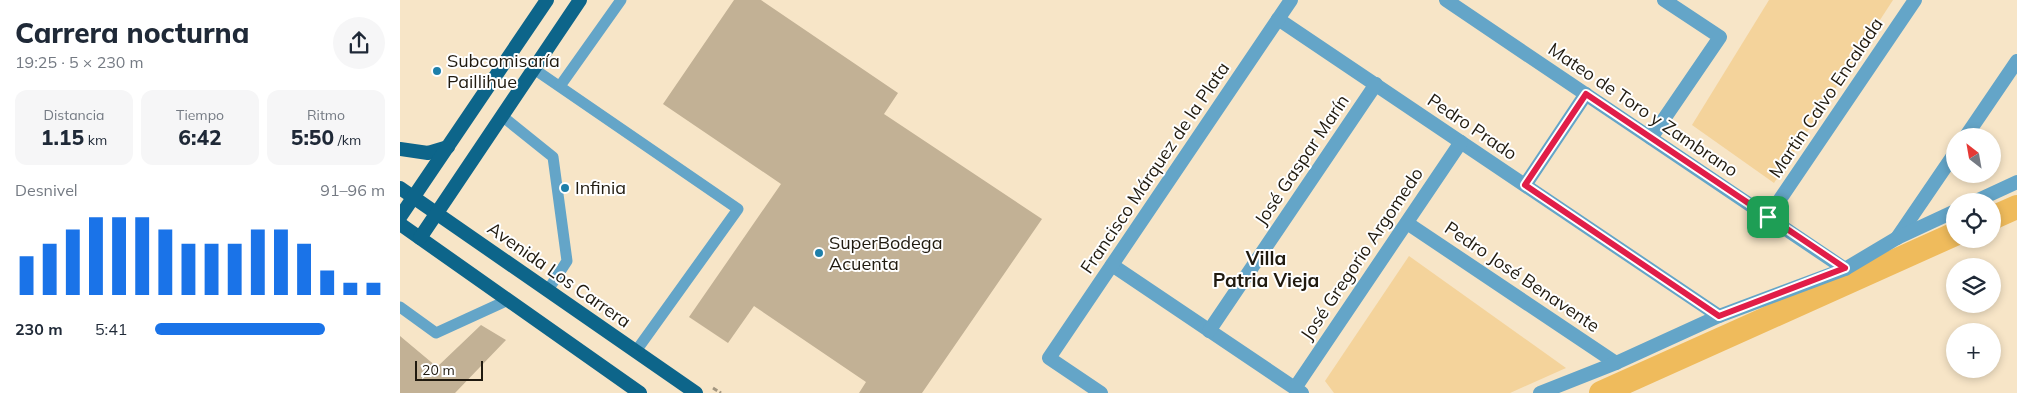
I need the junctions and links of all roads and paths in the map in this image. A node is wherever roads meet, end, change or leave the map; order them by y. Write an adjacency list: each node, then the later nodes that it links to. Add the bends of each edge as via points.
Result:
1 (547, 0): 18 (main road)
2 (580, 0): 10 (main road)
3 (621, 0): 12 (lane)
4 (1291, 0): 8 (street, Francisco Márquez de la Plata)
5 (1446, 0): 13 (street, Mateo de Toro y Zambrano)
6 (1664, 0): 16 (street, via 1720,37)
7 (1915, 0): 29 (street, Martin Calvo Encalada)
8 (1278, 19): 11 (street, Pedro Prado); 34 (street, Francisco Márquez de la Plata)
9 (2017, 61): 15 (street)
10 (534, 69): 12 (lane); 14 (main road)
11 (1376, 84): 17 (street, Pedro Prado); 40 (street, José Gaspar Marín)
12 (560, 86): 41 (lane, via 738,209)
13 (1586, 94): 16 (street, Mateo de Toro y Zambrano); 22 (street)
14 (502, 116): 26 (main road); 36 (lane, via 553,157 567,261)
15 (1971, 128)
16 (1651, 138): 29 (street, Mateo de Toro y Zambrano)
17 (1461, 142): 22 (street, Pedro Prado); 30 (street, José Gregorio Argomedo)
18 (448, 148): 19 (main road, via 428,153); 25 (main road)
19 (400, 149)
20 (1946, 166): 33 (street)
21 (2017, 182): 24 (street)
22 (1525, 185): 39 (street, Pedro Prado)
23 (400, 188): 25 (main road, Avenida Los Carrera)
24 (1993, 193)
25 (414, 197): 26 (main road, Avenida Los Carrera); 28 (main road)
26 (436, 213): 32 (main road); 36 (main road, Avenida Los Carrera)
27 (1946, 215): 33 (street)
28 (400, 217)
29 (1768, 217): 35 (street, Mateo de Toro y Zambrano)
30 (1407, 222): 42 (street, Pedro José Benavente); 43 (street, José Gregorio Argomedo)
31 (400, 224): 32 (main road)
32 (420, 238): 37 (main road)
33 (1897, 238): 35 (street)
34 (1112, 265): 40 (street); 46 (street, Francisco Márquez de la Plata, via 1049,358)
35 (1845, 268): 39 (street)
36 (548, 290): 41 (main road, Avenida Los Carrera)
37 (508, 300): 38 (lane, via 436,333); 44 (main road)
38 (400, 307)
39 (1719, 316): 42 (street)
40 (1209, 331): 43 (street)
41 (636, 351): 45 (main road, Avenida Los Carrera)
42 (1616, 363): 47 (street)
43 (1298, 390)
44 (640, 393)
45 (696, 393)
46 (1101, 393)
47 (1540, 393)

